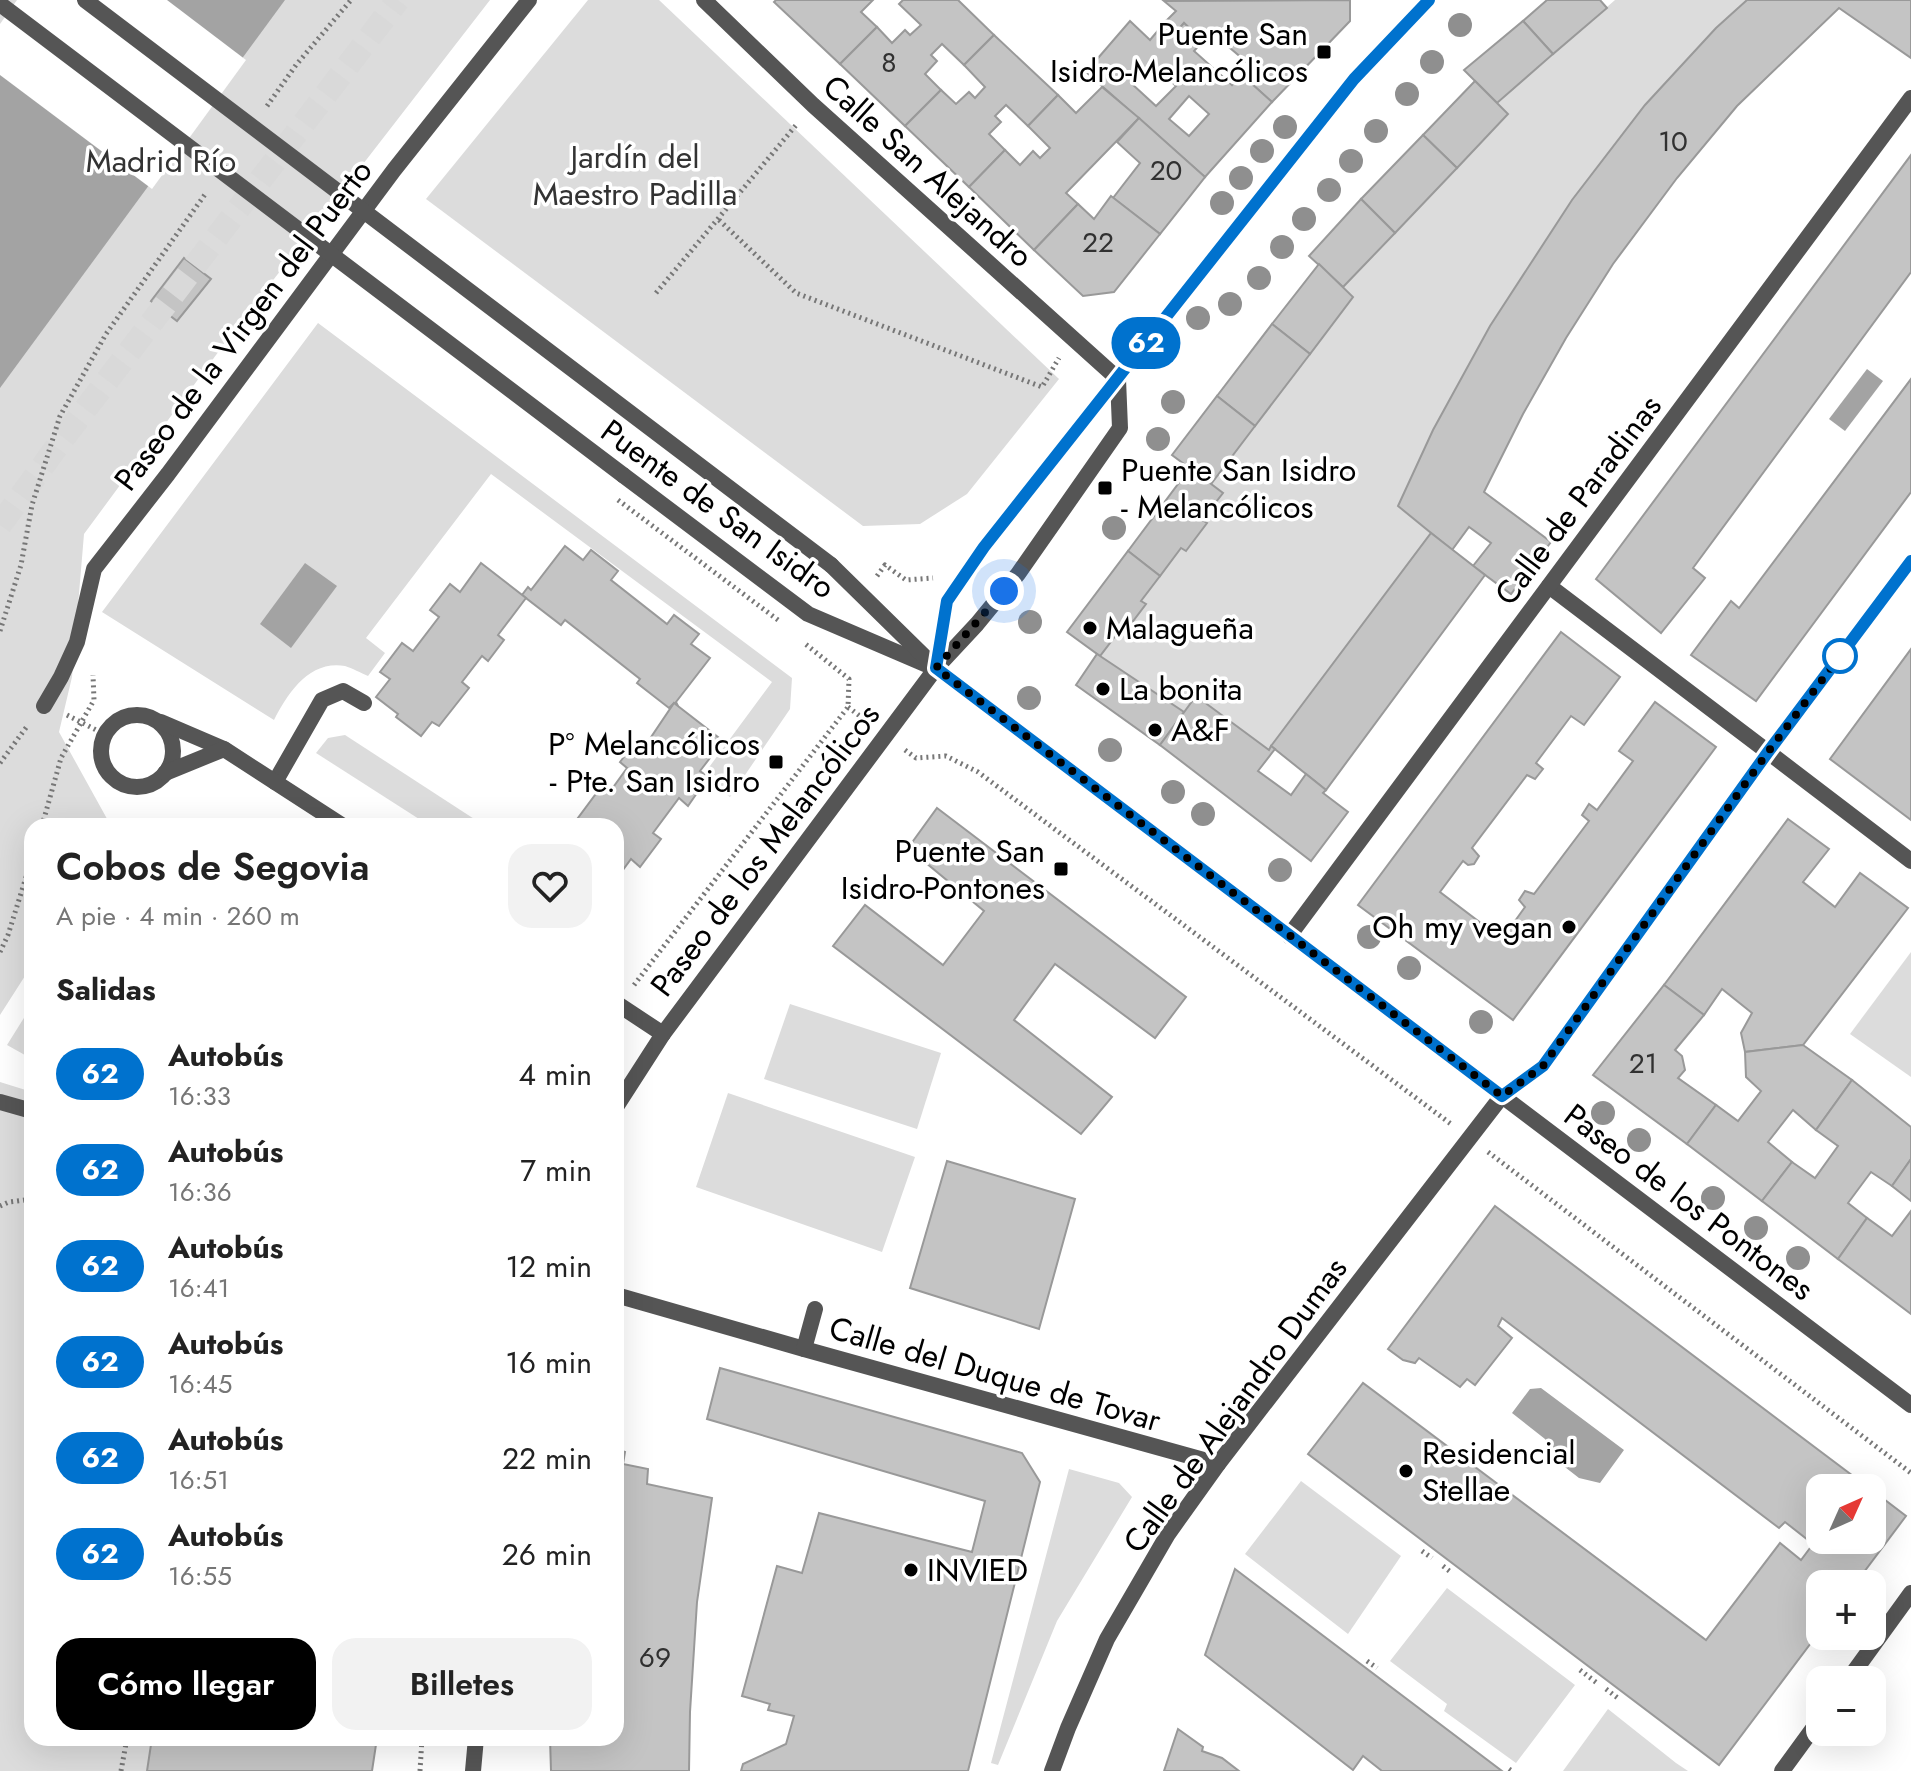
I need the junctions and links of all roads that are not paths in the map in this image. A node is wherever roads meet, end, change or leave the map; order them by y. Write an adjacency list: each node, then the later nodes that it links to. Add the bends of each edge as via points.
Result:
1 (85, 0): 10 (street, Puente de San Isidro, bridge, via 831,565)
2 (529, 0): 12 (street, Paseo de la Virgen del Puerto, via 394,170 94,569 77,642)
3 (704, 0): 7 (street, Calle San Alejandro)
4 (1424, 1): 7 (street, Paseo de los Melancólicos, via 1354,79)
5 (0, 4): 10 (street, Puente de San Isidro, bridge, via 798,607)
6 (1911, 98): 9 (street, Calle de Paradinas)
7 (1118, 379): 10 (street, Paseo de los Melancólicos, via 947,601); 10 (street, Paseo de los Melancólicos, via 1120,428 1018,574)
8 (1911, 561): 15 (street, Calle de Alejandro Dumas)
9 (1549, 586): 15 (street); 20 (street, Calle de Paradinas)
10 (936, 668): 20 (street, Paseo de los Pontones); 22 (street, Paseo de los Melancólicos)
11 (364, 703): 17 (street, via 343,691 322,700)
12 (44, 706)
13 (155, 720): 14 (street); 16 (street, via 171,738 171,762); 16 (street, via 132,715 111,725 104,734 101,758 113,778 134,787)
14 (224, 749): 16 (street); 17 (street)
15 (1768, 752): 19 (street); 24 (street, Calle de Alejandro Dumas, via 1543,1066)
16 (165, 773)
17 (275, 782): 18 (street)
18 (331, 818)
19 (1911, 861)
20 (1289, 936): 24 (street, Paseo de los Pontones)
21 (624, 1008): 22 (street)
22 (663, 1034): 23 (street, Paseo de los Melancólicos)
23 (624, 1095)
24 (1502, 1096): 30 (street, Paseo de los Pontones); 31 (street, Calle de Alejandro Dumas)
25 (0, 1102): 26 (street)
26 (24, 1109)
27 (624, 1297): 29 (street, Calle del Duque de Tovar)
28 (815, 1309): 29 (street, Calle del Duque de Tovar)
29 (804, 1349): 31 (street, Calle del Duque de Tovar)
30 (1911, 1405)
31 (1218, 1464): 37 (street, Calle de Alejandro Dumas, via 1168,1534 1107,1639)
32 (1911, 1593): 33 (street)
33 (1858, 1666)
34 (1806, 1738): 38 (street)
35 (475, 1746): 36 (street)
36 (473, 1771)
37 (1052, 1771)
38 (1782, 1771)

